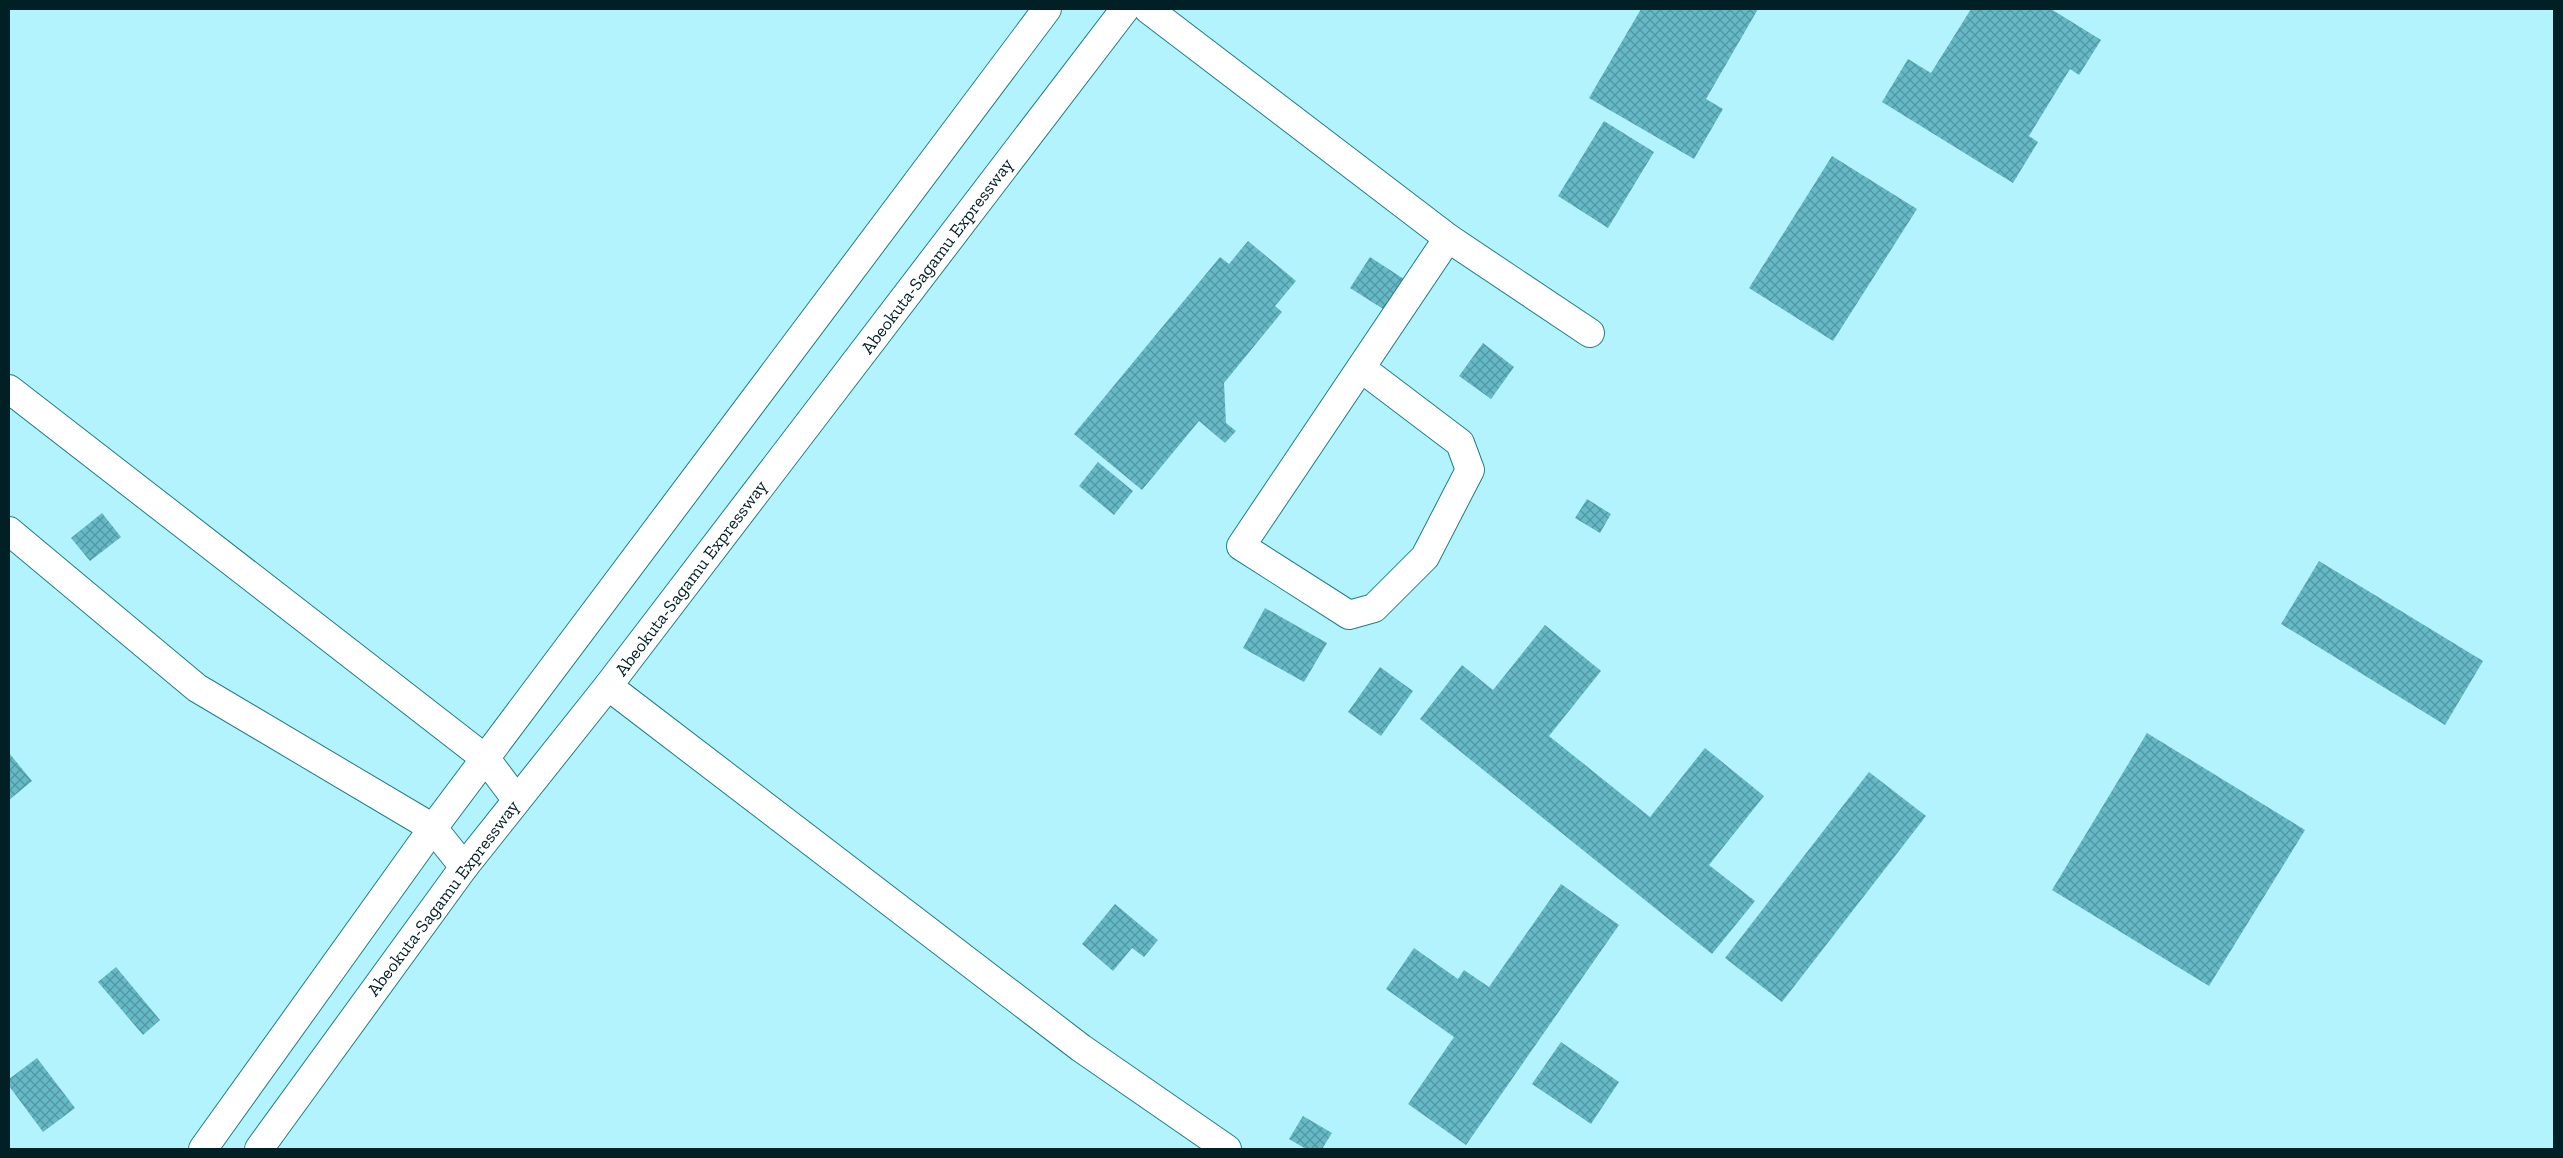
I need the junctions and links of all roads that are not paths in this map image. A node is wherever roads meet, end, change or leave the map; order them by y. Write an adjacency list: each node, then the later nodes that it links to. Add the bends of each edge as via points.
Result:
1 (1047, 9): 10 (main road)
2 (1126, 9): 9 (main road, Abeokuta-Sagamu Expressway)
3 (1148, 9): 4 (main road)
4 (1448, 238): 5 (main road); 6 (main road)
5 (1590, 333)
6 (1360, 368): 6 (main road, via 1241,546 1349,615 1374,608 1425,558 1470,470 1460,444)
7 (9, 389): 10 (main road)
8 (9, 531): 12 (main road, via 197,688)
9 (608, 686): 11 (main road, Abeokuta-Sagamu Expressway); 16 (main road, via 1080,1048)
10 (486, 759): 11 (main road); 12 (main road)
11 (516, 799): 13 (main road, Abeokuta-Sagamu Expressway)
12 (433, 828): 13 (main road); 14 (main road)
13 (464, 866): 15 (main road, Abeokuta-Sagamu Expressway)
14 (203, 1149)
15 (259, 1149)
16 (1227, 1149)

